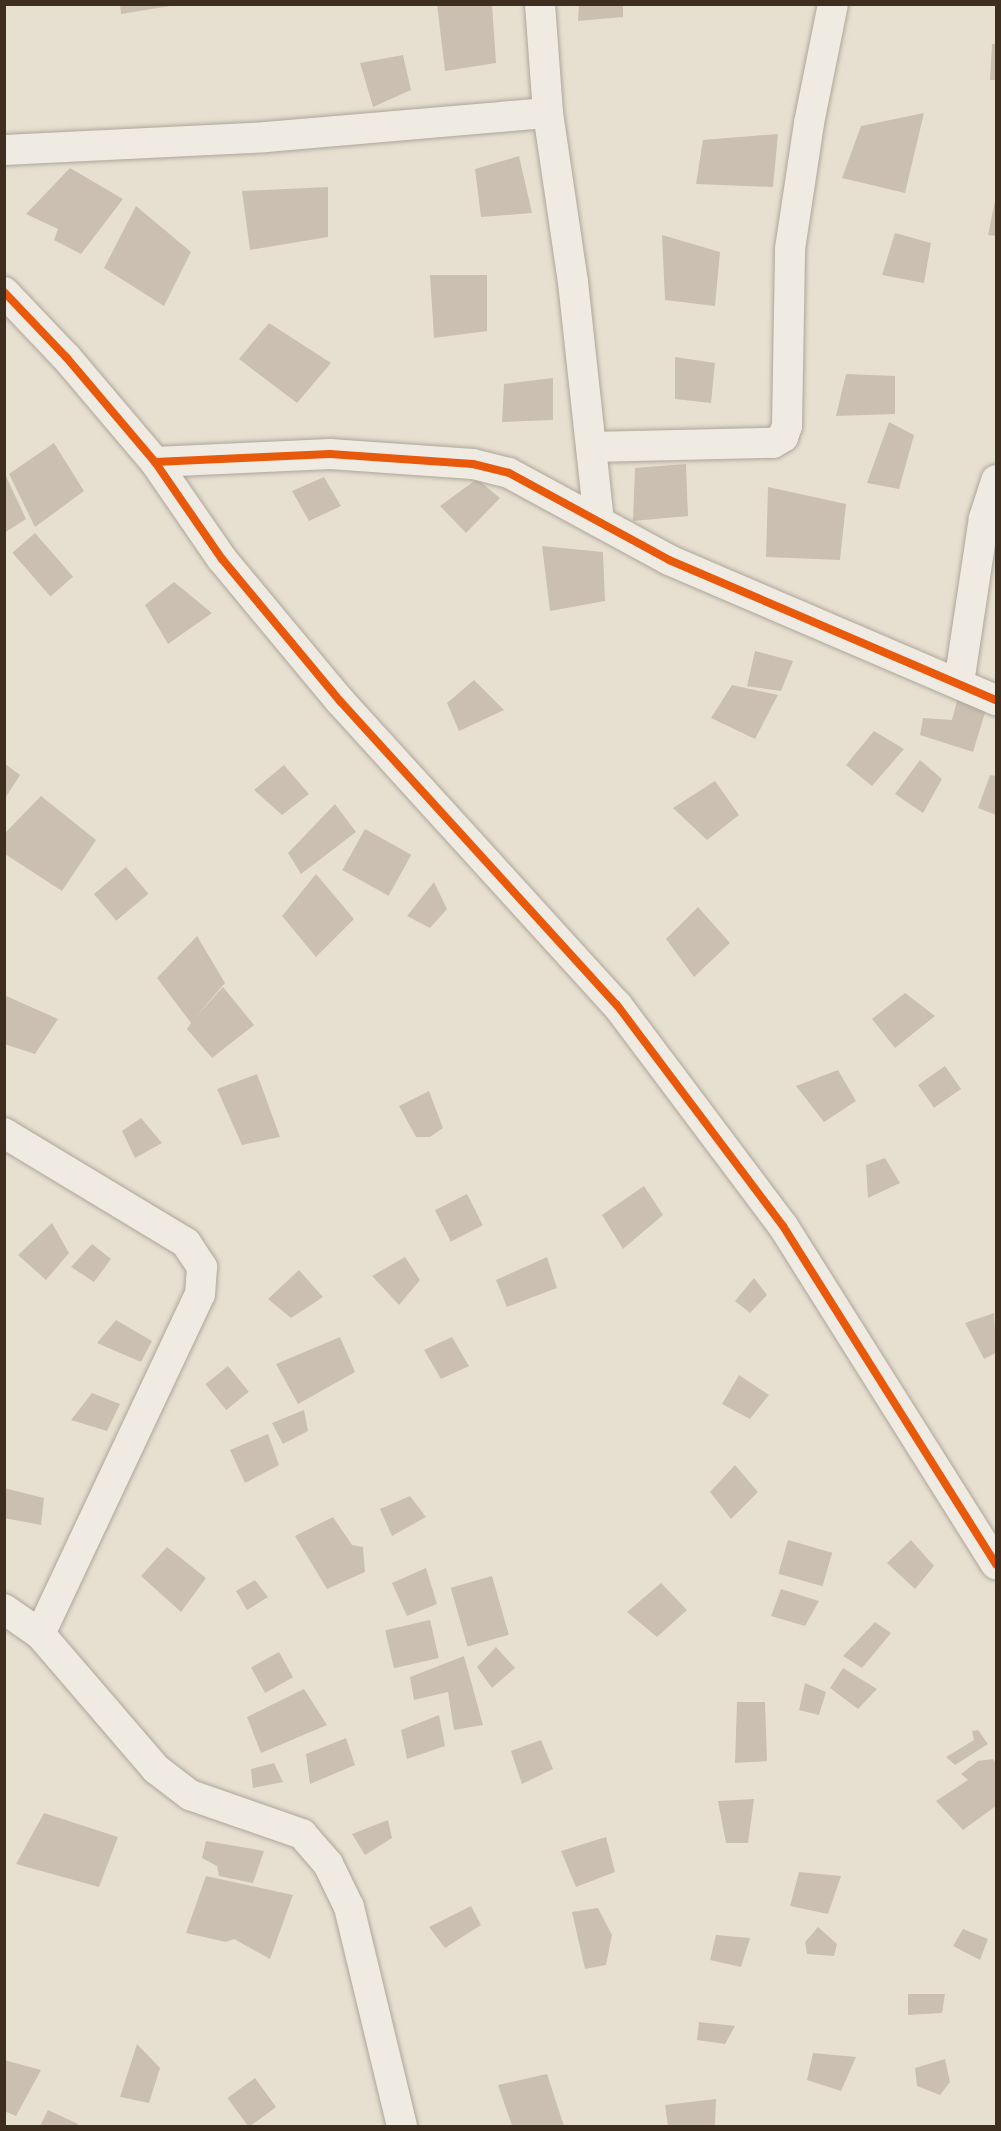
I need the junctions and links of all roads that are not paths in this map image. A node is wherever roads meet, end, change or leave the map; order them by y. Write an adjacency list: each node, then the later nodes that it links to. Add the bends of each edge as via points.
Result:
1 (540, 4): 3 (street)
2 (833, 4): 6 (street, via 809,123 790,249 787,426 783,436 772,443)
3 (548, 113): 4 (street, via 266,137); 6 (street, via 573,282)
4 (4, 150)
5 (4, 292): 7 (street, via 66,357)
6 (591, 447): 9 (street)
7 (155, 462): 9 (street, via 330,454 472,464 509,473); 13 (street, via 222,559 340,701 617,1005 783,1226)
8 (996, 480): 10 (street, via 984,518)
9 (599, 522): 10 (street, via 669,560)
10 (959, 683): 11 (street)
11 (996, 700)
12 (4, 1132): 15 (street, via 186,1243 202,1267 200,1294)
13 (996, 1564)
14 (4, 1609): 15 (street)
15 (40, 1634): 16 (street, via 156,1769 190,1795 302,1834 328,1864 349,1907)
16 (402, 2127)

